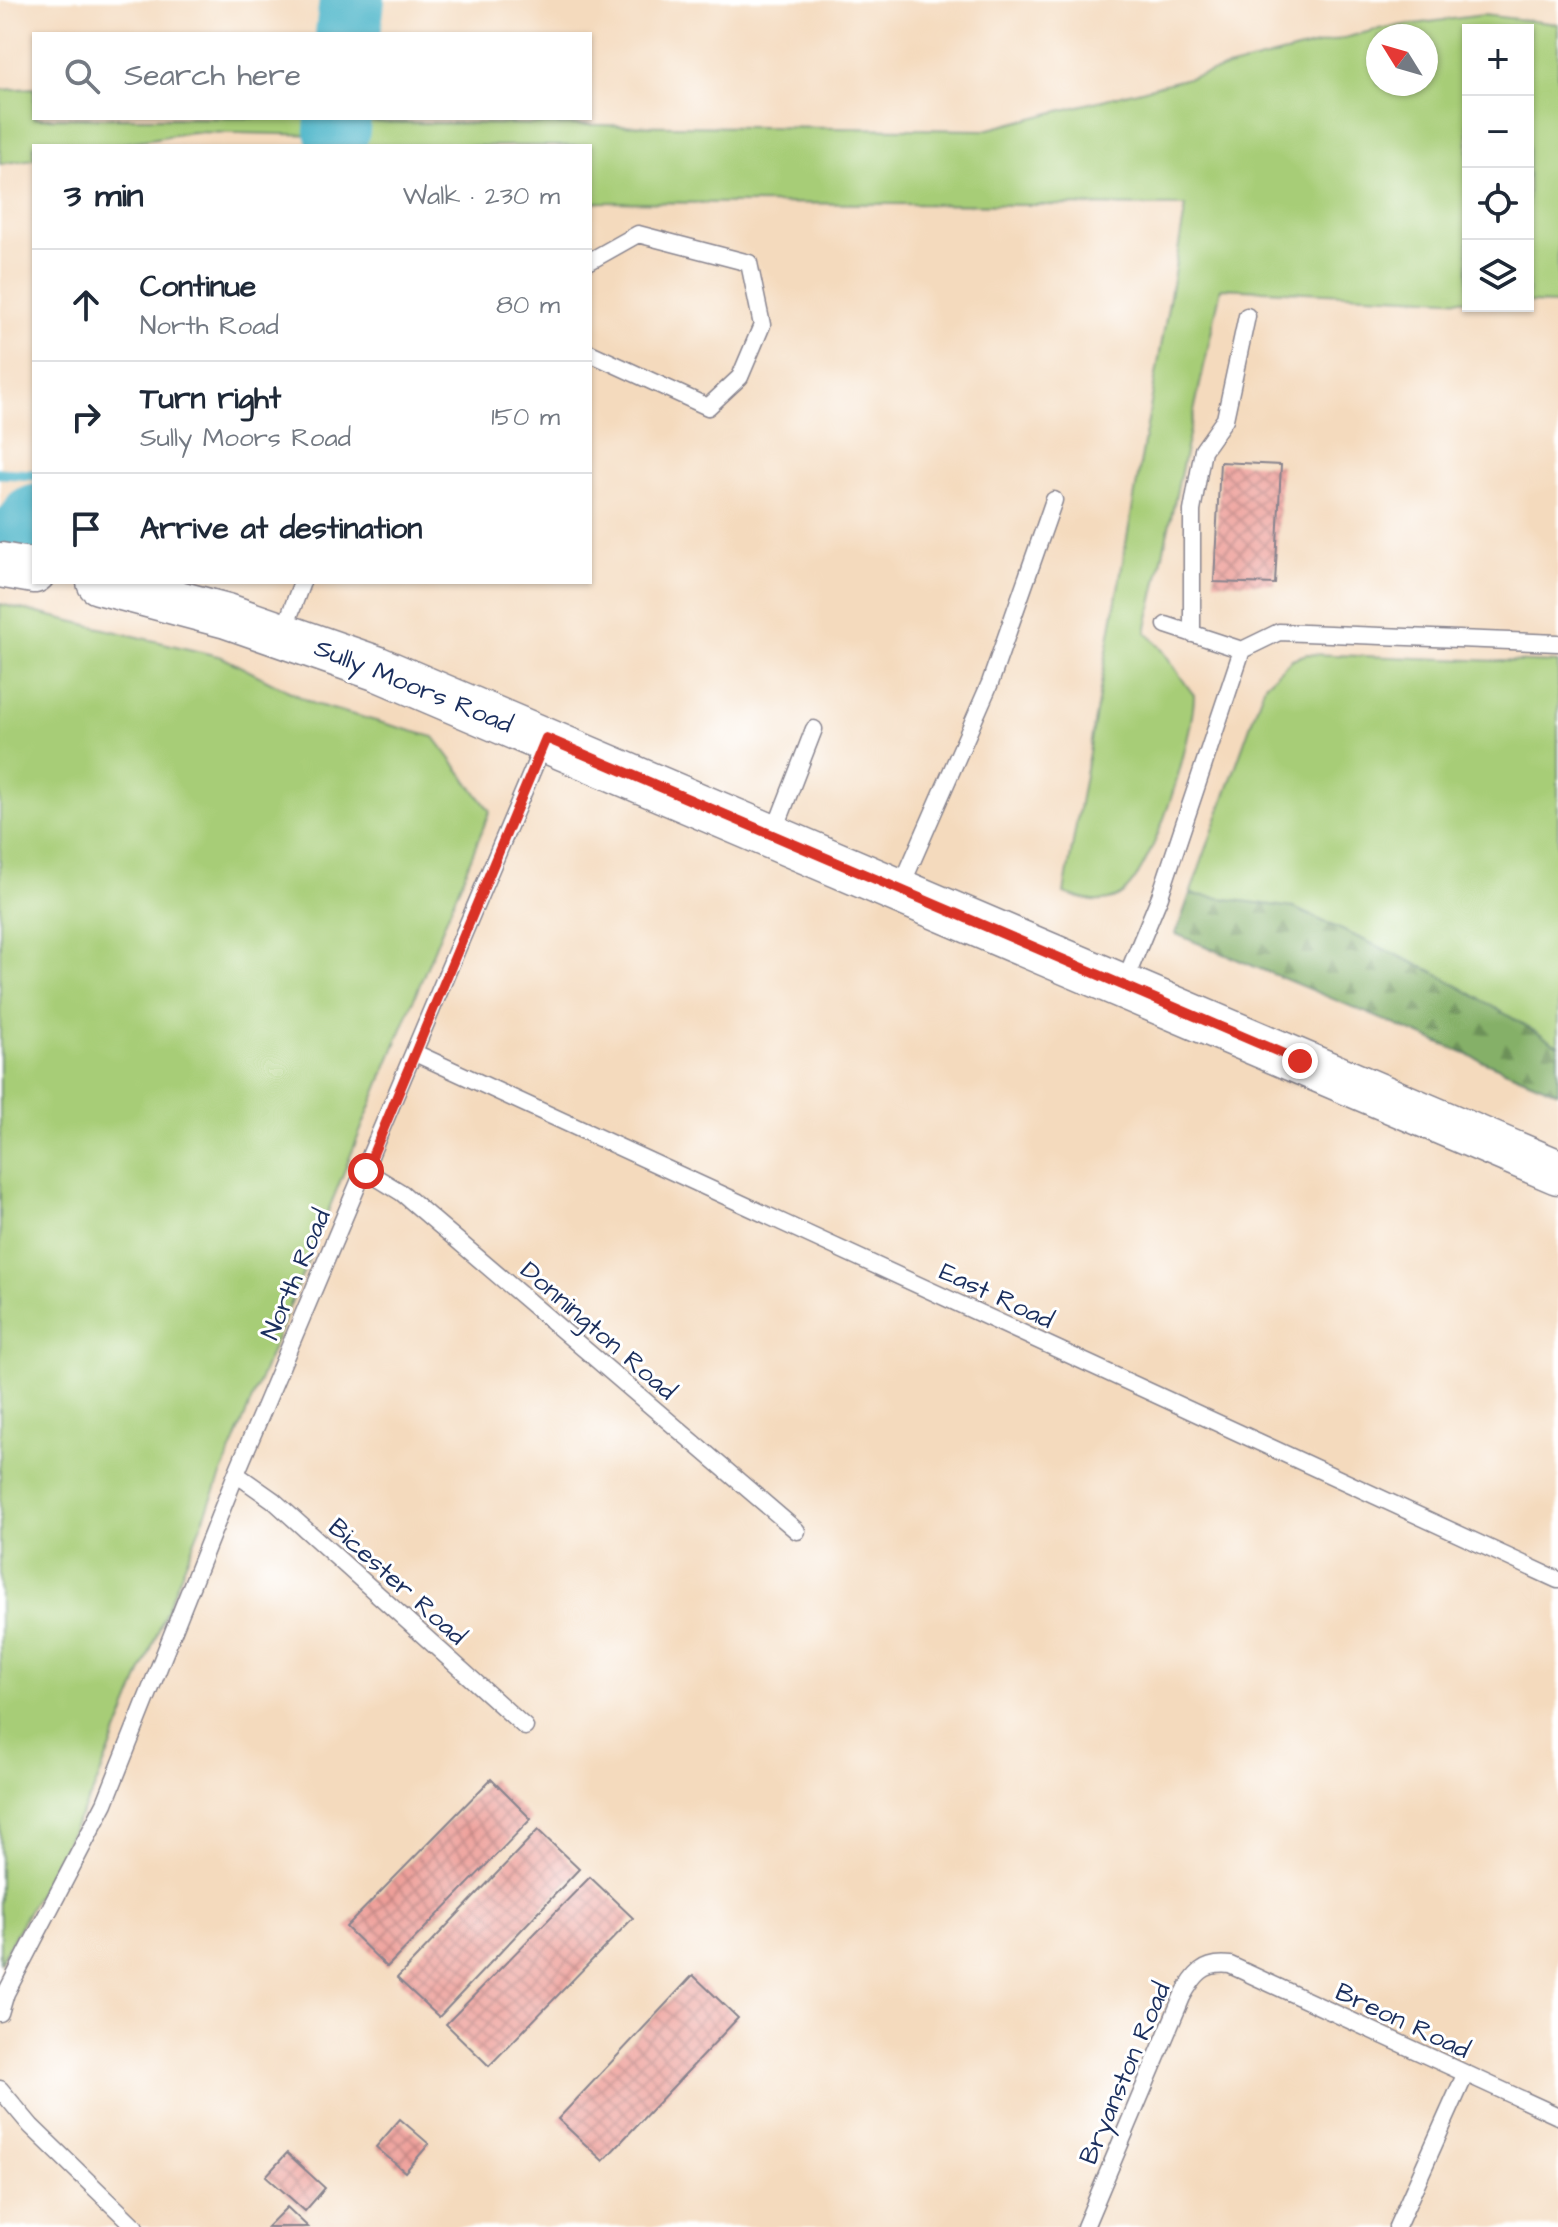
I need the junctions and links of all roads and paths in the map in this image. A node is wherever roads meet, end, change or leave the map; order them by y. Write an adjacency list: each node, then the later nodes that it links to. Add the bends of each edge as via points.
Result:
1 (592, 260): 3 (lane, via 638,234 749,263 762,325 740,377 708,407)
2 (1247, 316): 11 (lane, via 1225,419 1203,450 1192,511)
3 (592, 354)
4 (1054, 500): 17 (lane, via 990,683)
5 (0, 565): 6 (main road)
6 (32, 571)
7 (106, 584): 10 (main road, Sully Moors Road)
8 (301, 584): 10 (lane)
9 (1166, 625): 11 (lane)
10 (283, 634): 15 (main road, Sully Moors Road)
11 (1192, 634): 13 (lane)
12 (1558, 643): 13 (lane, via 1279,632)
13 (1242, 650): 18 (lane, via 1160,896)
14 (814, 729): 16 (lane)
15 (546, 738): 16 (main road, Sully Moors Road); 19 (lane, North Road)
16 (773, 837): 17 (main road, Sully Moors Road)
17 (899, 891): 18 (main road, Sully Moors Road)
18 (1124, 985): 21 (main road, Sully Moors Road)
19 (415, 1053): 20 (lane, North Road); 24 (lane, East Road)
20 (366, 1171): 22 (lane, North Road); 23 (lane, Donnington Road, via 402,1193)
21 (1558, 1172)
22 (236, 1474): 25 (lane, Bicester Road, via 273,1500); 27 (lane, North Road, via 105,1803)
23 (797, 1531)
24 (1558, 1580)
25 (525, 1727)
26 (1230, 1965): 28 (lane, Breon Road); 32 (lane, Bryanston Road, via 1203,1968 1191,1980)
27 (0, 2013)
28 (1465, 2075): 30 (lane, Breon Road); 33 (lane)
29 (0, 2092): 31 (lane)
30 (1558, 2116)
31 (135, 2227)
32 (1085, 2227)
33 (1397, 2227)

